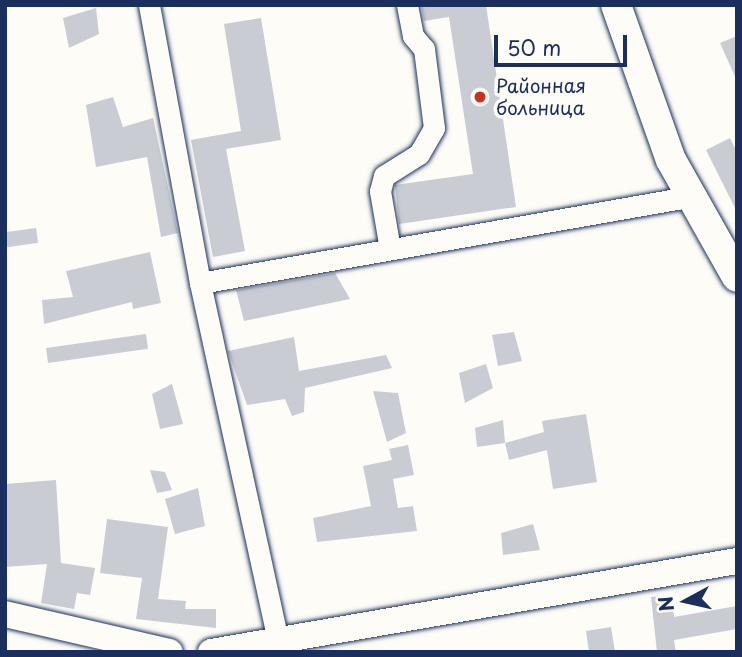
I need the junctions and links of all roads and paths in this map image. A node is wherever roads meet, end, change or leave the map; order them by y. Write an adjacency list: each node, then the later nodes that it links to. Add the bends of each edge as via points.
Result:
1 (149, 5): 7 (street)
2 (407, 5): 5 (street, via 413,36 424,50 434,128 419,155 384,176 380,191)
3 (616, 5): 4 (main road)
4 (689, 197): 5 (street); 6 (main road)
5 (390, 249): 7 (street)
6 (737, 277)
7 (200, 283): 10 (street)
8 (737, 561): 10 (street)
9 (5, 614): 11 (street)
10 (279, 644): 12 (street)
11 (170, 652)
12 (211, 652)

